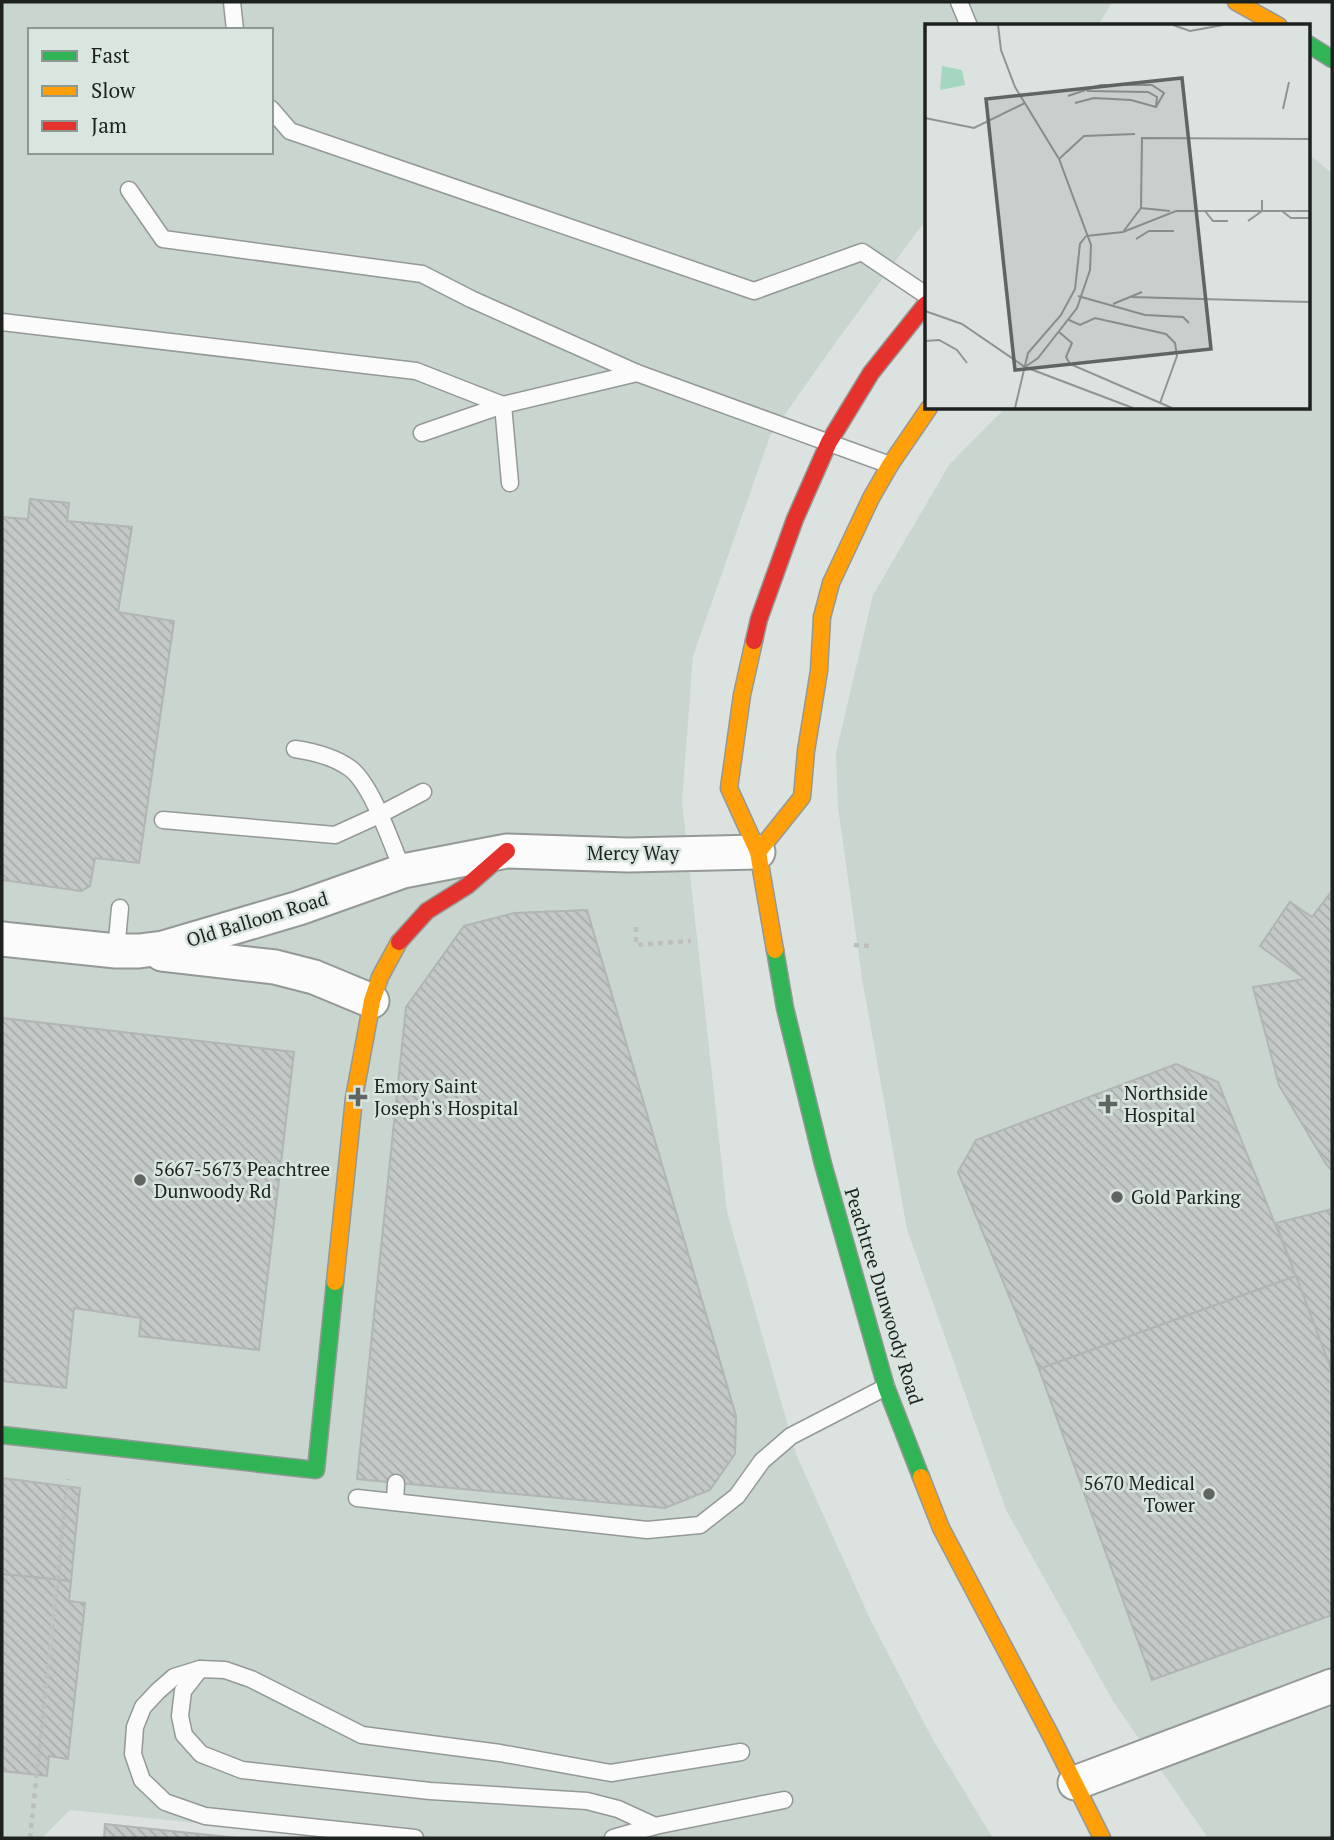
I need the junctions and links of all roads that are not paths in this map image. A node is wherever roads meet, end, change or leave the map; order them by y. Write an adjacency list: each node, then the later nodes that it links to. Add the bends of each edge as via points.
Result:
1 (232, 2): 7 (lane)
2 (959, 2): 5 (lane)
3 (1236, 2): 4 (main road)
4 (1257, 16): 6 (main road)
5 (969, 24)
6 (1275, 24)
7 (234, 28)
8 (1310, 45): 9 (main road)
9 (1332, 59)
10 (273, 111): 12 (lane, via 290,131 754,291 862,252)
11 (128, 190): 15 (lane, via 163,239 422,274)
12 (925, 294)
13 (925, 305): 19 (main road, Peachtree Dunwoody Road, via 871,373)
14 (2, 322): 16 (lane, via 416,371)
15 (637, 373): 16 (lane); 19 (lane)
16 (503, 405): 18 (lane); 21 (lane)
17 (928, 410): 20 (main road)
18 (422, 433)
19 (829, 442): 20 (lane); 27 (main road, Peachtree Dunwoody Road, via 759,619 742,695 729,788)
20 (890, 465): 27 (main road, via 831,583 822,617 802,797)
21 (510, 484)
22 (295, 749): 24 (lane, via 321,753 351,769 368,788)
23 (423, 792): 24 (lane)
24 (379, 815): 25 (lane, via 335,835); 28 (lane)
25 (163, 820)
26 (507, 851): 27 (street, Mercy Way, via 628,855); 28 (street, Old Balloon Road); 32 (main road, via 467,886 427,911 400,940)
27 (758, 852): 33 (main road, Peachtree Dunwoody Road, via 785,1008)
28 (402, 871): 31 (street, Old Balloon Road, via 299,908 163,948)
29 (120, 908): 31 (lane)
30 (2, 939): 31 (street, Old Balloon Road)
31 (127, 951): 32 (street, via 275,967)
32 (372, 1001): 34 (main road, via 354,1098 316,1470)
33 (886, 1387): 37 (lane, via 791,1436 762,1461 737,1496 700,1525 647,1530); 41 (main road, Peachtree Dunwoody Road, via 941,1528)
34 (2, 1435)
35 (396, 1483): 37 (lane)
36 (357, 1498): 37 (lane)
37 (395, 1502)
38 (200, 1669): 40 (lane, via 225,1670 251,1679 362,1735 611,1773); 43 (lane, via 183,1691 180,1716 184,1735 201,1754 242,1770 430,1791 587,1801); 44 (lane, via 174,1677 158,1691 143,1707 135,1727 132,1754 142,1780 165,1802 205,1816)
39 (1332, 1686): 41 (street)
40 (741, 1752)
41 (1075, 1783): 46 (main road, Peachtree Dunwoody Road)
42 (784, 1800): 43 (lane)
43 (656, 1826): 45 (lane)
44 (415, 1838)
45 (612, 1838)
46 (1102, 1838)

